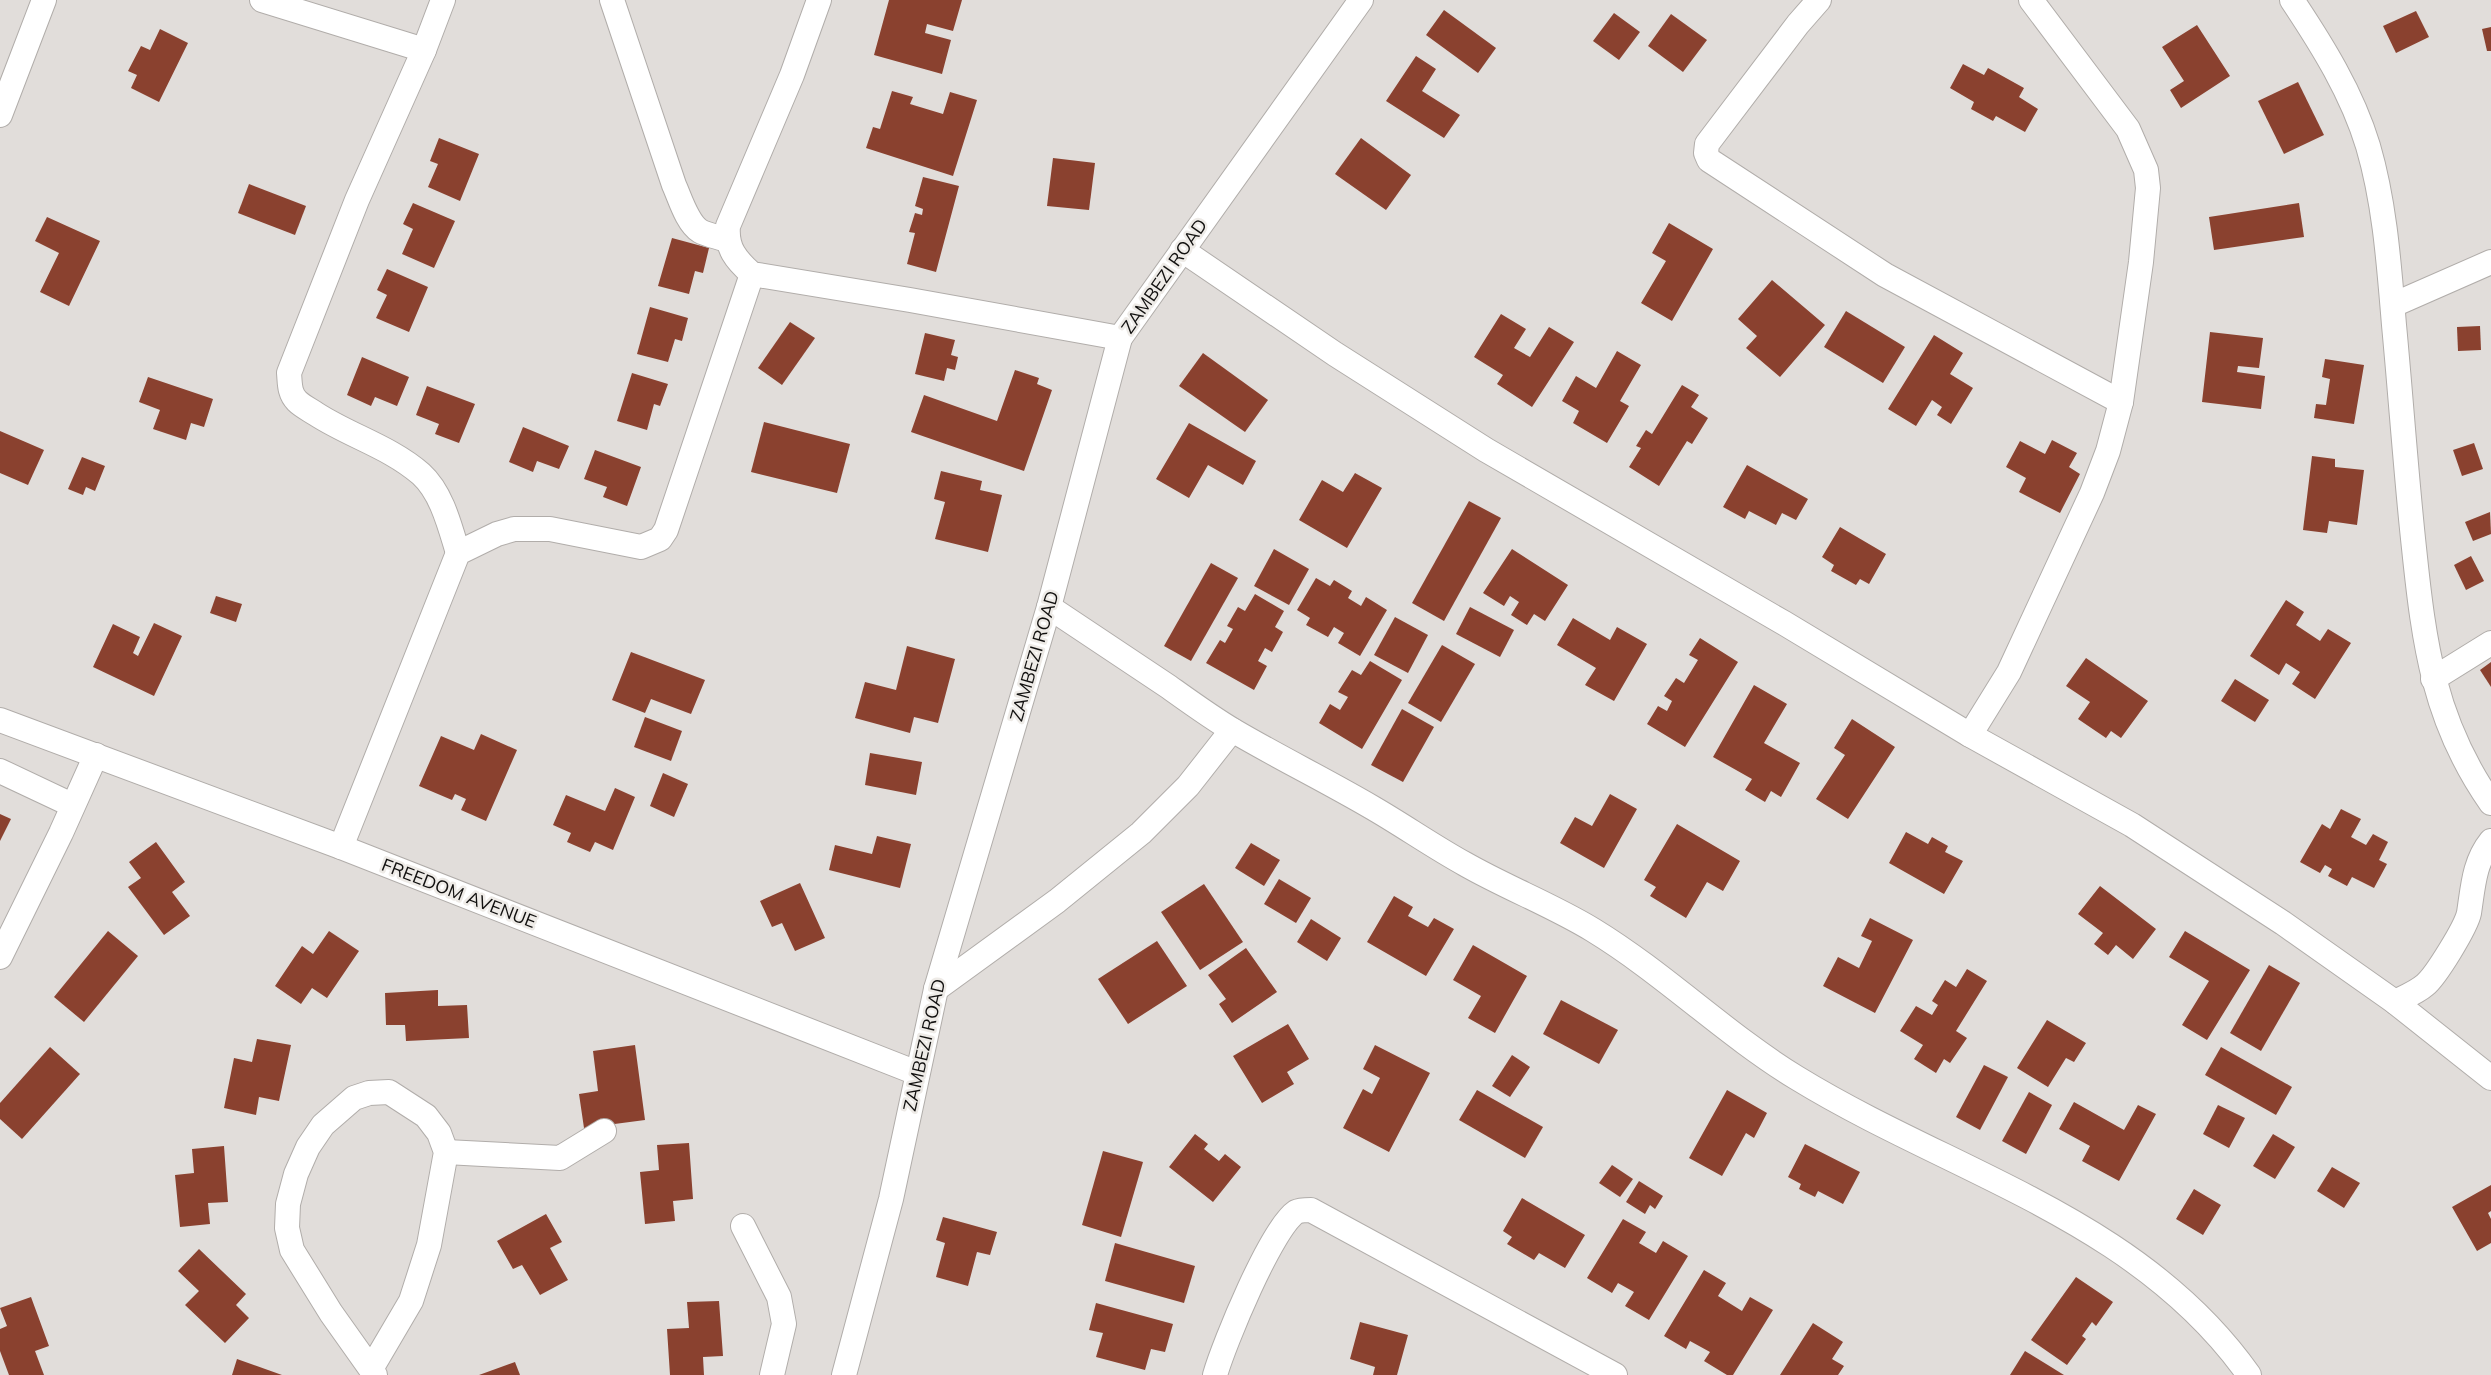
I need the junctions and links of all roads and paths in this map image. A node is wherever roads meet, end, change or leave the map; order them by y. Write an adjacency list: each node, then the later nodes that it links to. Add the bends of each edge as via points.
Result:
1 (44, 0): 11 (street)
2 (262, 0): 10 (street)
3 (443, 0): 10 (street)
4 (612, 0): 12 (street, via 684,208 692,224 700,231)
5 (818, 0): 12 (street, via 792,75 728,226)
6 (1362, 0): 13 (street, ZAMBEZI ROAD)
7 (1819, 0): 18 (street, via 1707,144 1709,160 1885,275)
8 (2031, 0): 18 (street, via 2128,129 2146,170 2148,188 2141,262)
9 (2292, 0): 16 (street, via 2332,64 2367,144 2380,200)
10 (424, 50): 19 (street, via 357,200 289,373 290,390 297,401 333,425 396,455 423,475 436,493)
11 (0, 115)
12 (727, 240): 15 (street, via 734,256)
13 (1182, 250): 17 (street, ZAMBEZI ROAD); 25 (street, via 1335,354 1486,450 1784,622)
14 (2491, 262): 16 (street)
15 (752, 274): 17 (street); 19 (street, via 666,530 660,539 641,547 550,529 514,529)
16 (2392, 306): 22 (street, via 2420,601)
17 (1120, 338): 20 (street, ZAMBEZI ROAD)
18 (2121, 402): 25 (street, via 2092,493 2009,672)
19 (458, 553): 31 (street)
20 (1049, 607): 24 (street); 33 (street, ZAMBEZI ROAD)
21 (2491, 643): 22 (street)
22 (2433, 679): 28 (street, via 2453,737 2477,784)
23 (0, 720): 26 (street, FREEDOM AVENUE)
24 (1232, 730): 33 (street, via 1188,786 1141,833 1042,912); 46 (street, via 1464,864 1556,908 1595,931 1631,954 1745,1044 1796,1078 2074,1221 2180,1297 2226,1342)
25 (1970, 735): 34 (street, via 2132,825 2283,923)
26 (96, 755): 29 (street); 31 (street, FREEDOM AVENUE)
27 (0, 771): 29 (street)
28 (2491, 803)
29 (72, 805): 32 (street)
30 (2491, 841): 34 (street, via 2474,879 2468,915 2461,932 2426,984)
31 (341, 847): 35 (street, FREEDOM AVENUE)
32 (0, 956)
33 (936, 989): 35 (street, ZAMBEZI ROAD)
34 (2395, 1002): 36 (street)
35 (917, 1073): 43 (street, ZAMBEZI ROAD, via 891,1199)
36 (2491, 1078)
37 (604, 1131): 38 (street, via 560,1158)
38 (446, 1152): 41 (street, via 429,1245 412,1300); 41 (street, via 439,1133 414,1107 389,1092 369,1093 354,1098 323,1125 308,1147 296,1174 288,1204 287,1228 292,1250)
39 (743, 1226): 42 (street, via 779,1297 784,1324)
40 (1588, 1367): 44 (street, via 1311,1210 1297,1211 1287,1221 1259,1268); 45 (street)
41 (373, 1372)
42 (772, 1375)
43 (844, 1375)
44 (1215, 1375)
45 (1614, 1375)
46 (2249, 1375)

